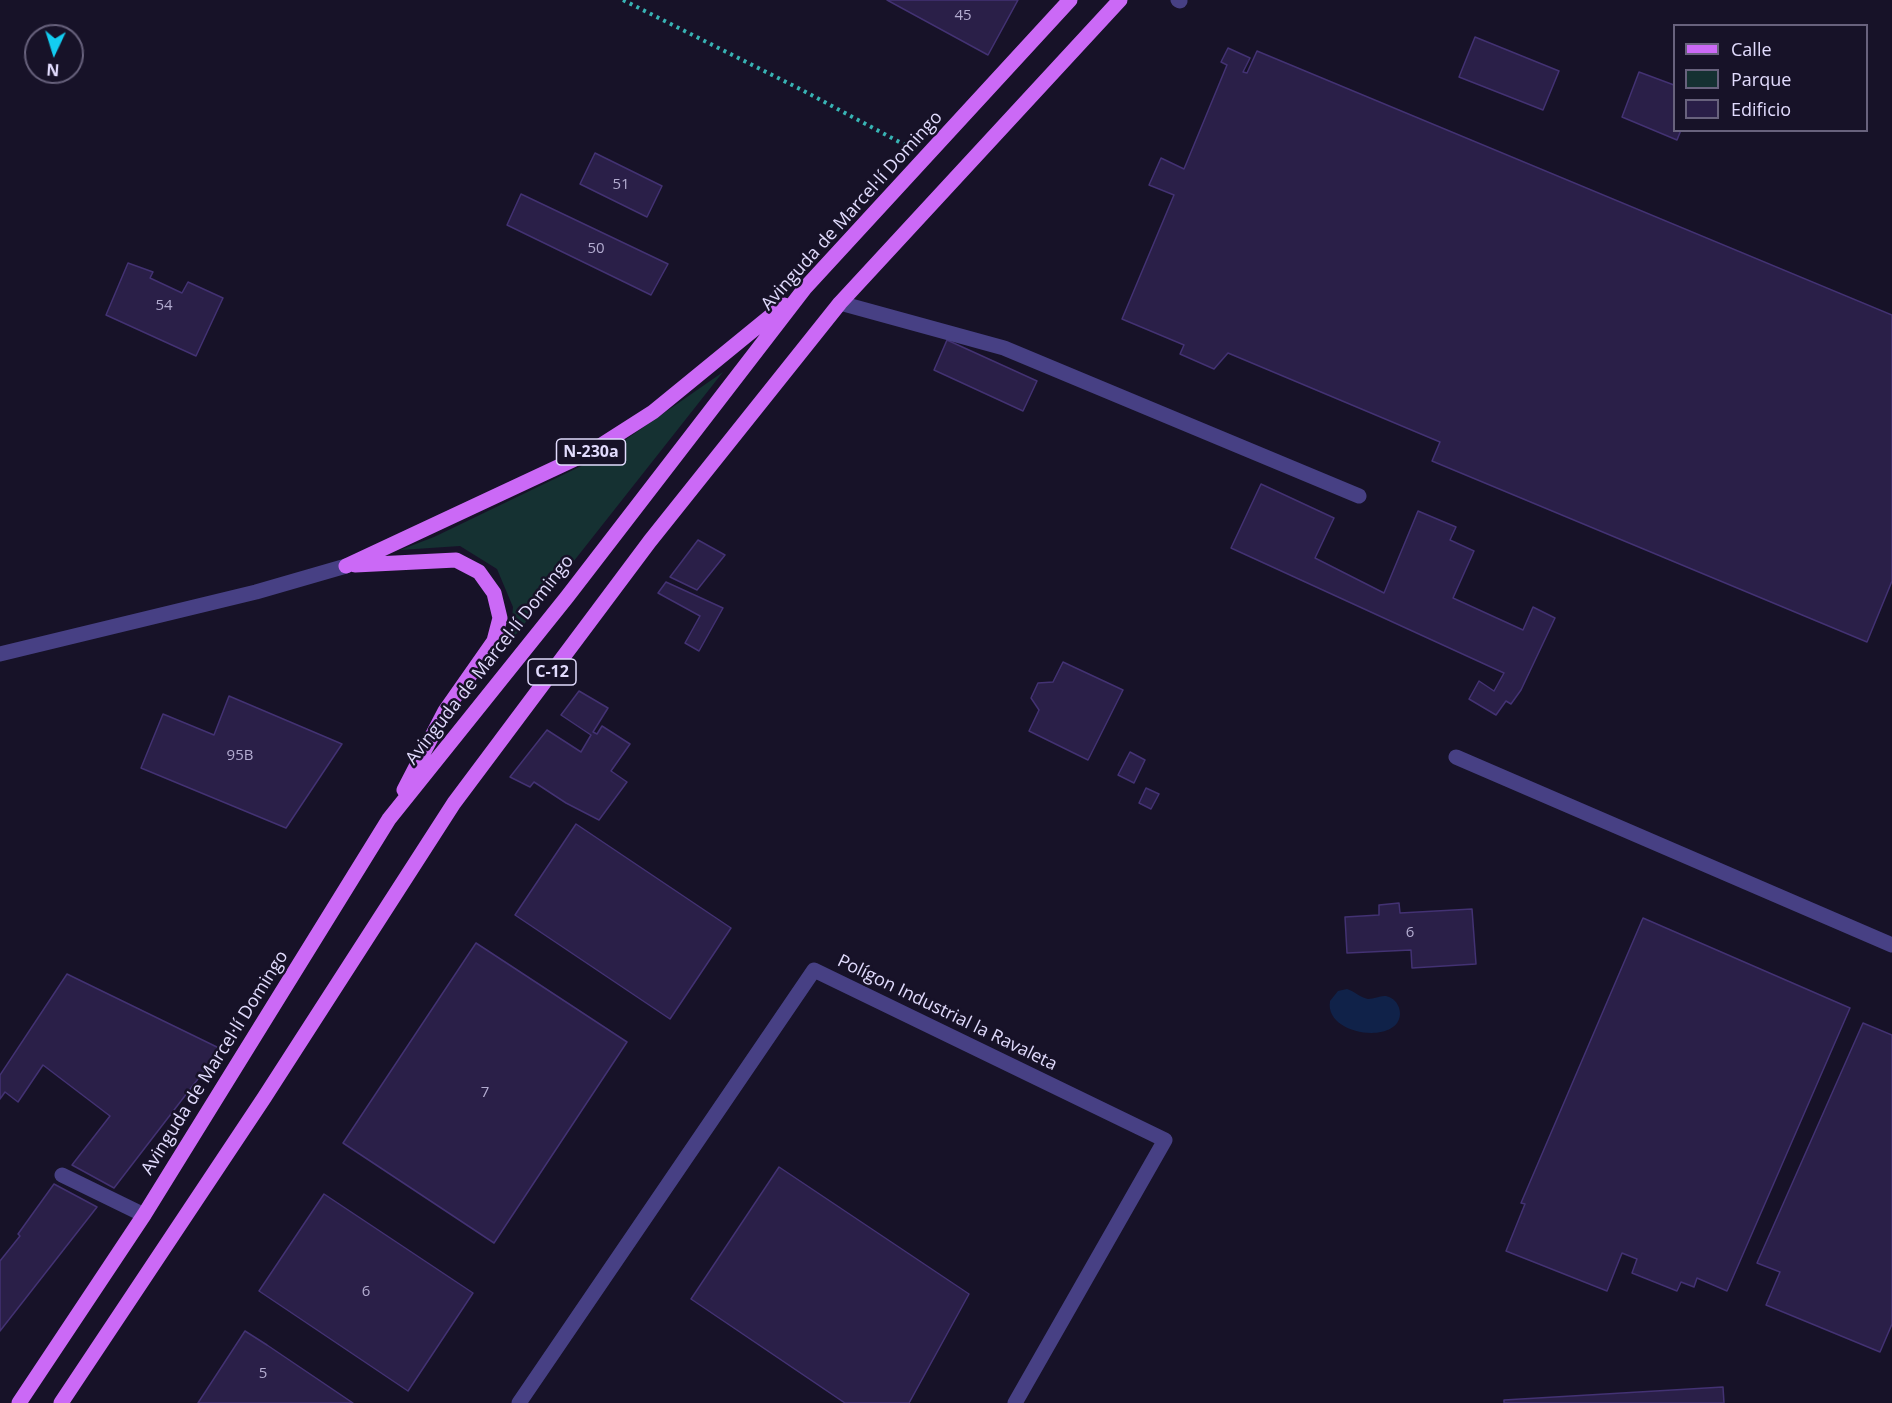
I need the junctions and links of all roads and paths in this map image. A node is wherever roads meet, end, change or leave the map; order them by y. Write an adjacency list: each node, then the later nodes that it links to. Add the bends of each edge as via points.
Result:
1 (623, 0): 4 (path)
2 (1070, 0): 4 (main road, Avinguda de Marcel·lí Domingo / C-12)
3 (1120, 0): 6 (main road, C-12)
4 (927, 157): 5 (main road, Avinguda de Marcel·lí Domingo / C-12)
5 (805, 288): 8 (main road, N-230a, via 653,412 592,451); 11 (main road, Avinguda de Marcel·lí Domingo / C-12, via 567,597)
6 (840, 303): 7 (street, via 1004,348); 16 (main road, C-12, via 650,541 454,803)
7 (1359, 496)
8 (346, 566): 9 (street, N-230a, via 256,592); 11 (main road, N-230a, via 456,560 479,572 494,593 500,618 494,641 445,711)
9 (0, 654)
10 (1456, 758): 12 (street)
11 (389, 819): 14 (main road, Avinguda de Marcel·lí Domingo / C-12)
12 (1892, 945)
13 (62, 1175): 14 (street)
14 (144, 1215): 15 (main road, Avinguda de Marcel·lí Domingo / C-12)
15 (19, 1403)
16 (61, 1403)
17 (519, 1403): 18 (street, Polígon Industrial la Ravaleta, via 814,970 1166,1140)
18 (1015, 1403)

